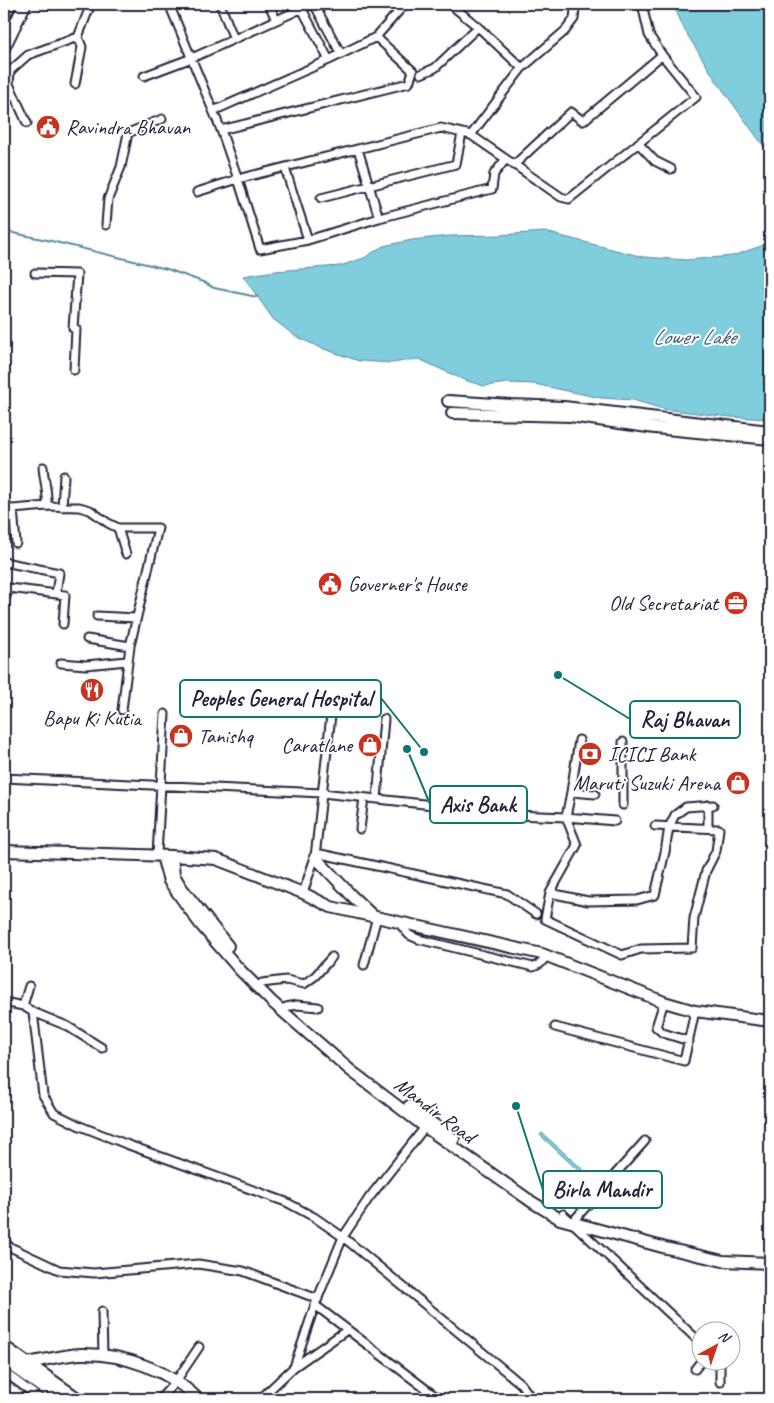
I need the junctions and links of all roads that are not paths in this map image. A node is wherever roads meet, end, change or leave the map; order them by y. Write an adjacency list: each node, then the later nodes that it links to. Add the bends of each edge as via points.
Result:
1 (10, 4): 13 (main road)
2 (25, 4): 19 (main road)
3 (91, 4): 16 (street)
4 (168, 4): 22 (street)
5 (220, 4): 18 (street)
6 (270, 4): 14 (street)
7 (313, 4): 12 (street); 20 (street)
8 (405, 4): 17 (street)
9 (450, 4): 15 (street)
10 (572, 4): 24 (street, via 574,19 565,31)
11 (642, 4): 21 (street, via 649,35)
12 (302, 9): 14 (street); 23 (street)
13 (4, 15)
14 (276, 20): 18 (street)
15 (478, 27): 24 (street); 25 (street, via 435,68)
16 (78, 37): 27 (street, via 82,46); 30 (street, via 28,55 10,71 9,84)
17 (376, 37): 20 (street); 31 (street, via 413,71 409,83)
18 (234, 40): 22 (street)
19 (4, 46)
20 (341, 54): 23 (street)
21 (662, 55): 34 (street, via 696,97); 37 (street, via 584,121 571,112)
22 (192, 58): 26 (street); 28 (street)
23 (329, 60): 28 (street)
24 (522, 68): 33 (street)
25 (421, 74)
26 (144, 76)
27 (75, 84)
28 (213, 111): 31 (street)
29 (162, 119): 45 (street, via 128,133 121,167 108,199)
30 (27, 123)
31 (221, 130): 40 (street)
32 (462, 133): 33 (street); 35 (street, via 441,128); 41 (street, via 456,164)
33 (471, 135): 36 (street)
34 (638, 143): 37 (street, via 569,199 561,197); 39 (street, via 655,161)
35 (358, 148): 38 (street); 41 (street)
36 (506, 158): 37 (street); 44 (street, via 494,174 492,189)
37 (514, 164)
38 (285, 168): 40 (street); 46 (street)
39 (671, 169)
40 (238, 179): 42 (street); 46 (street, via 260,249)
41 (369, 186): 43 (street); 44 (street)
42 (197, 192)
43 (321, 198)
44 (380, 218): 46 (street)
45 (106, 225)
46 (308, 240)
47 (35, 273): 48 (street, via 77,274)
48 (74, 370)
49 (448, 401): 51 (street, via 564,407)
50 (452, 413): 52 (street, via 570,416)
51 (770, 431)
52 (770, 440)
53 (43, 467): 55 (street, via 48,490)
54 (64, 476): 56 (street)
55 (47, 506): 56 (street); 58 (street)
56 (62, 507): 59 (street, via 90,510)
57 (4, 508): 58 (street)
58 (13, 509): 60 (street)
59 (118, 528): 61 (street); 66 (street, via 158,528)
60 (16, 543)
61 (126, 554)
62 (4, 562): 63 (street, via 59,573)
63 (56, 593): 64 (street, via 9,588); 67 (street, via 65,595)
64 (4, 602)
65 (97, 616): 66 (street)
66 (136, 618): 69 (street)
67 (63, 624)
68 (86, 639): 69 (street)
69 (130, 646): 70 (street)
70 (127, 660): 71 (street, via 86,665); 72 (street)
71 (61, 663)
72 (122, 710)
73 (165, 714): 79 (street)
74 (330, 715): 81 (street)
75 (384, 719): 84 (street)
76 (579, 740): 80 (street)
77 (623, 742): 86 (street)
78 (4, 778): 79 (street)
79 (162, 785): 81 (street); 96 (street)
80 (572, 792): 82 (street); 88 (street)
81 (322, 793): 83 (street); 95 (street)
82 (595, 794)
83 (364, 798): 84 (street); 93 (street)
84 (377, 800): 85 (street)
85 (433, 805)
86 (623, 805)
87 (461, 813): 88 (street)
88 (566, 817): 89 (street); 98 (street, via 577,845)
89 (615, 821)
90 (655, 826): 91 (street)
91 (669, 827): 92 (street); 92 (street, via 675,814 686,807 710,805); 98 (street, via 655,895 636,900 588,901)
92 (708, 828): 98 (street, via 719,829 716,851 706,872 694,918 692,948 641,949 622,955 545,919)
93 (360, 829)
94 (4, 851): 96 (street)
95 (316, 855): 97 (street); 99 (street, via 507,894); 100 (street, via 350,895)
96 (164, 856): 97 (street, via 216,859); 103 (street, Mandir Road, via 181,887 240,961); 116 (street, Mandir Road, via 168,881 239,969 310,1036)
97 (303, 893): 100 (street, via 331,907)
98 (550, 893)
99 (536, 914)
100 (375, 917): 102 (street); 106 (street, via 547,956)
101 (332, 957): 103 (street, via 304,984 286,980)
102 (364, 965)
103 (262, 983): 108 (street, Mandir Road)
104 (29, 986): 107 (street)
105 (4, 1002): 107 (street)
106 (664, 1002): 110 (street); 114 (street, via 656,1027 663,1033)
107 (23, 1006): 111 (street)
108 (286, 1007): 109 (street); 118 (street, Mandir Road, via 370,1078 474,1154)
109 (318, 1007)
110 (695, 1011): 112 (street); 114 (street)
111 (33, 1012): 115 (street, via 67,1026); 119 (street, via 43,1095 54,1113 126,1144 286,1202)
112 (770, 1021)
113 (555, 1027): 114 (street, via 684,1062)
114 (689, 1040)
115 (102, 1048)
116 (425, 1128): 118 (street, Mandir Road, via 532,1202 557,1217); 119 (street)
117 (646, 1141): 118 (street)
118 (574, 1220): 121 (street, Mandir Road, via 722,1255); 122 (street, Mandir Road, via 666,1248 723,1261); 126 (street)
119 (342, 1236): 123 (street); 144 (street, via 521,1384)
120 (4, 1239): 123 (street, via 8,1246 59,1270 94,1273 198,1264 243,1271)
121 (770, 1257)
122 (770, 1263)
123 (316, 1302): 125 (street); 132 (street)
124 (102, 1311): 129 (street)
125 (347, 1330): 132 (street); 143 (street)
126 (692, 1334)
127 (4, 1347): 131 (main road)
128 (199, 1347): 135 (street)
129 (102, 1356): 131 (street, via 81,1354); 135 (street, via 136,1362)
130 (4, 1360): 138 (main road)
131 (27, 1363): 139 (main road)
132 (294, 1367): 142 (street)
133 (720, 1370): 136 (street)
134 (4, 1372): 137 (street)
135 (176, 1381): 140 (street); 141 (street)
136 (720, 1382)
137 (41, 1399)
138 (59, 1399)
139 (78, 1399)
140 (160, 1399)
141 (198, 1399)
142 (260, 1399)
143 (439, 1399)
144 (532, 1399)

